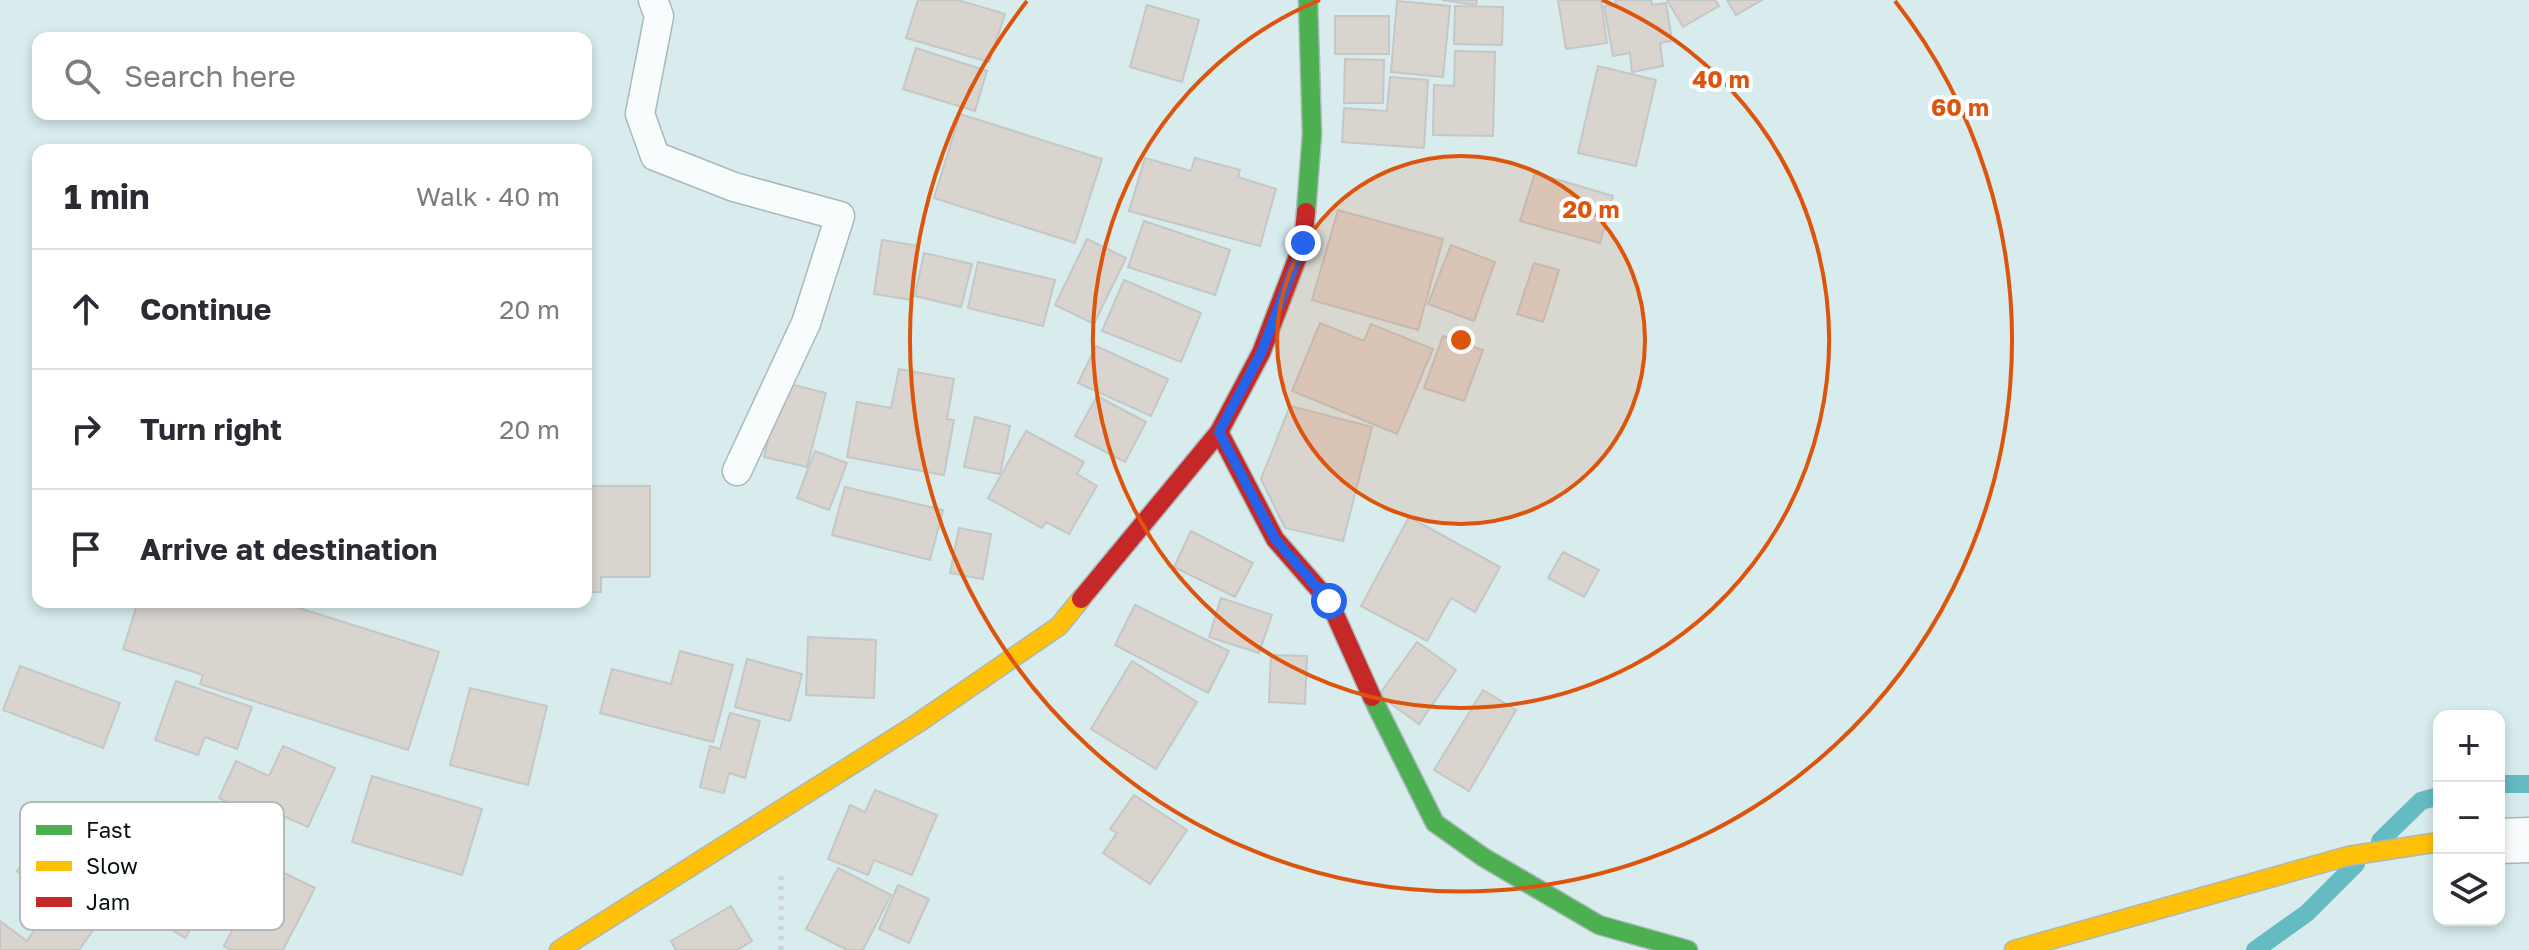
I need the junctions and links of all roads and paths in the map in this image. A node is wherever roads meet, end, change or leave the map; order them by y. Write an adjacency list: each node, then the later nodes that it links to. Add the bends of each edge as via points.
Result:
1 (653, 0): 4 (lane, via 659,16 640,114 655,156 734,187 840,216 806,323)
2 (1308, 0): 3 (street, via 1312,134 1303,243 1261,353)
3 (1219, 432): 8 (street, via 1059,626 918,723); 9 (street, via 1275,539 1329,601 1435,823 1599,925)
4 (737, 471)
5 (2529, 840): 6 (street)
6 (2505, 841)
7 (2433, 842): 10 (street, via 2352,852)
8 (559, 950)
9 (1688, 950)
10 (2014, 950)

